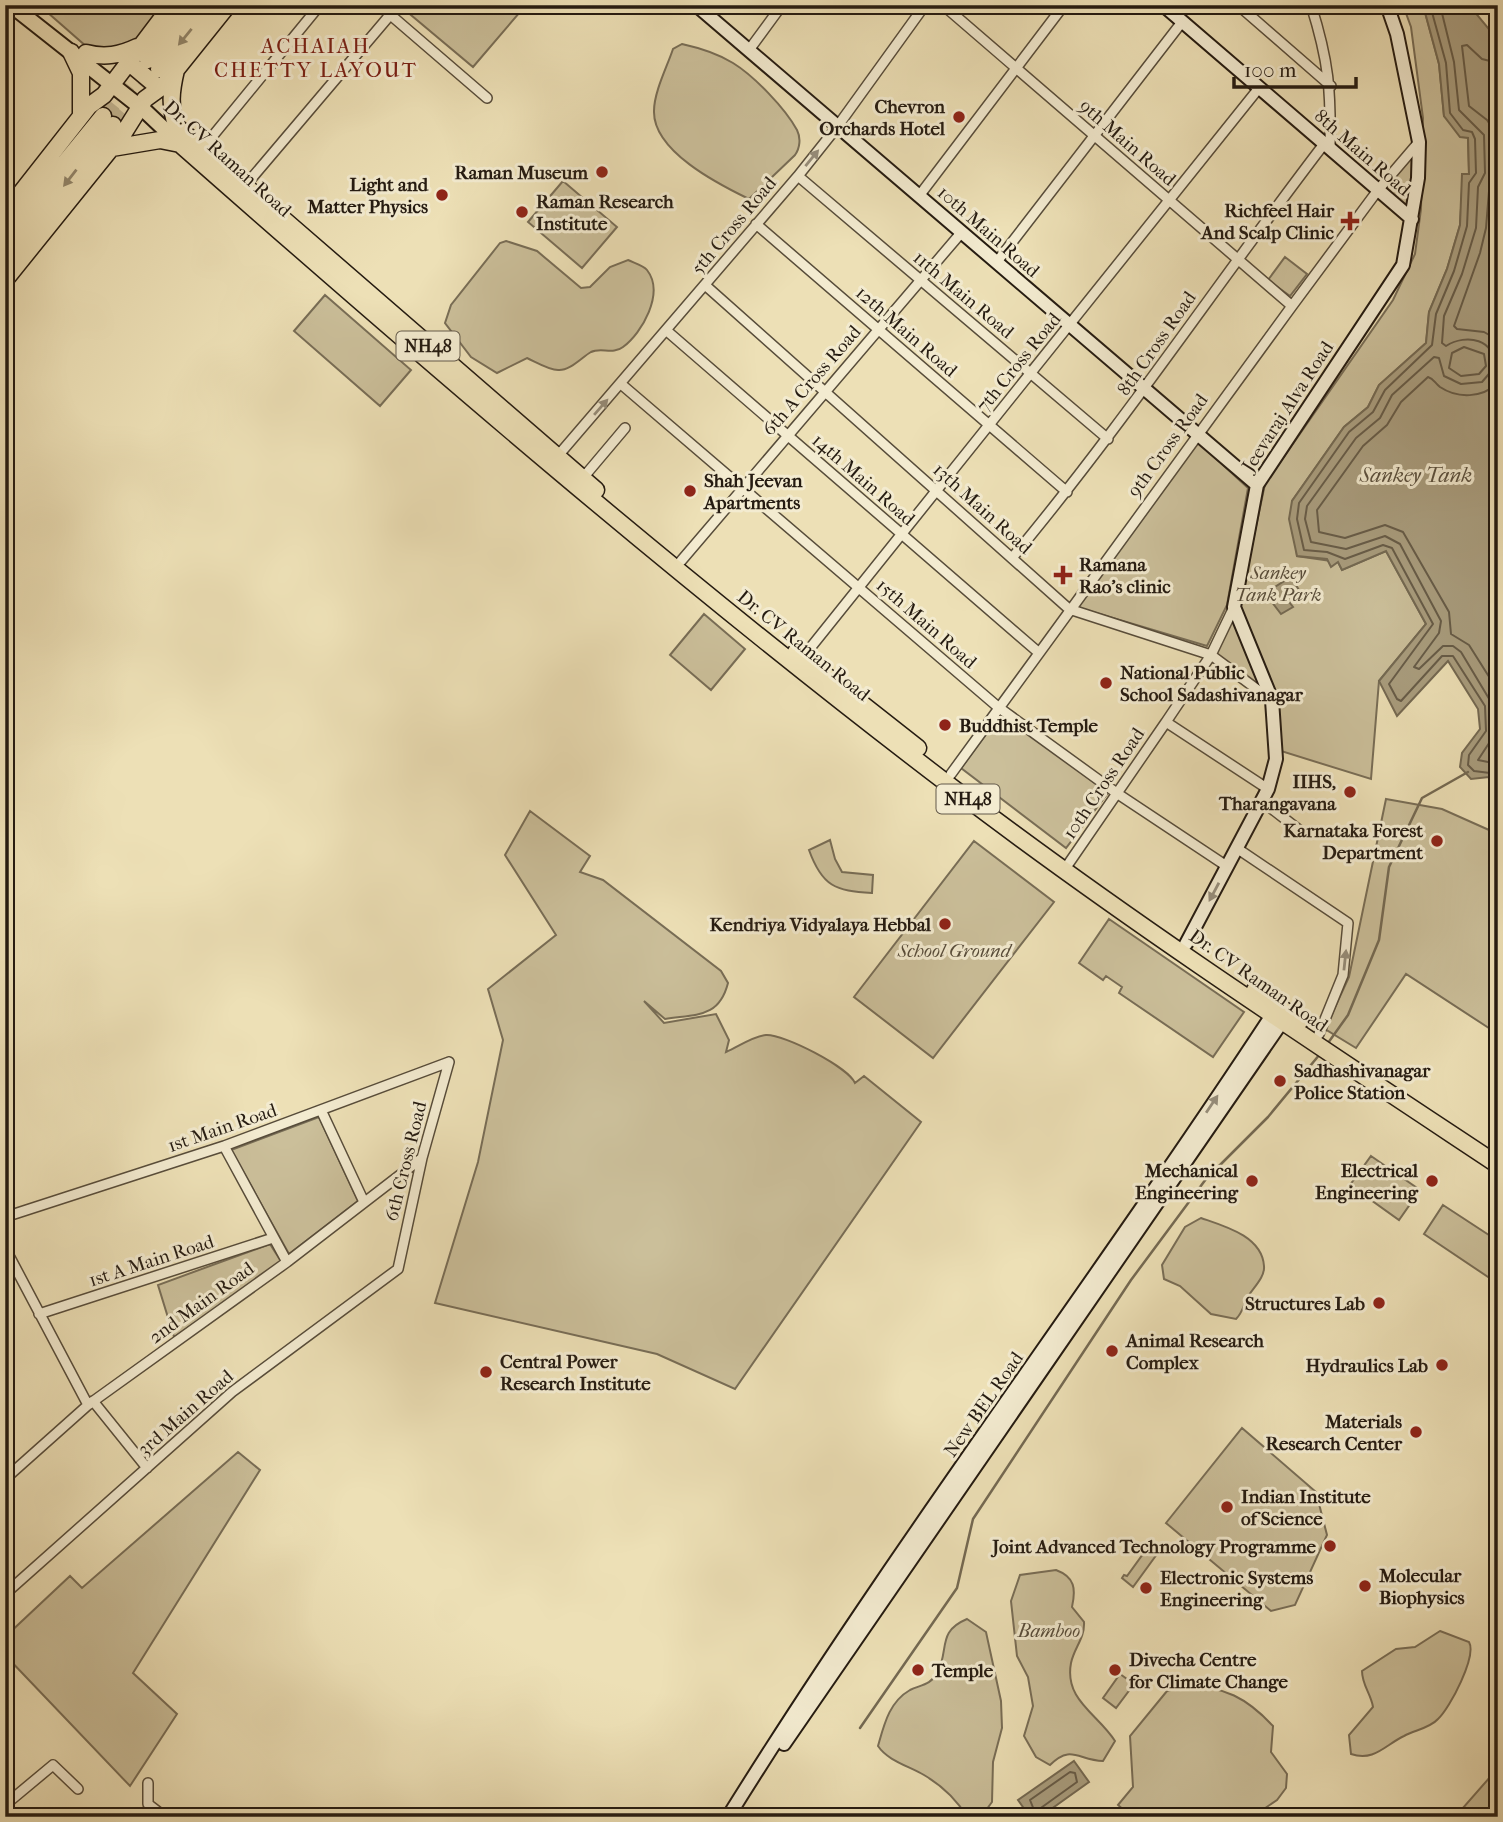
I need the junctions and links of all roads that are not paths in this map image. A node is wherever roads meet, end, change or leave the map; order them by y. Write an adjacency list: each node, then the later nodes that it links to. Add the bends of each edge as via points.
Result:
1 (11, 5): 23 (main road)
2 (26, 5): 23 (main road)
3 (172, 5): 25 (highway)
4 (194, 5): 25 (highway)
5 (211, 5): 25 (highway, one-way to 25)
6 (228, 5): 25 (highway)
7 (320, 5): 41 (street)
8 (379, 5): 20 (street)
9 (696, 5): 22 (street, 10th Main Road)
10 (782, 5): 22 (street)
11 (925, 5): 35 (street, 5th Cross Road)
12 (943, 5): 26 (street, 9th Main Road)
13 (1064, 5): 26 (street)
14 (1238, 5): 28 (street)
15 (1311, 5): 28 (street)
16 (1387, 5): 37 (street, Jeevaraj Alva Road)
17 (1494, 5): 19 (street)
18 (1169, 7): 21 (street, 8th Main Road)
19 (1498, 11)
20 (390, 15): 31 (street); 43 (street)
21 (1182, 22): 30 (street, 8th Main Road); 36 (street)
22 (748, 50): 35 (street, 10th Main Road)
23 (78, 53): 25 (highway, via 100,57 123,54); 27 (main road); 33 (highway)
24 (127, 61): 25 (highway); 27 (highway); 29 (highway)
25 (155, 61): 29 (highway); 34 (highway, via 171,92 171,113)
26 (1016, 68): 36 (street, 9th Main Road); 45 (street)
27 (114, 81): 32 (main road); 33 (highway)
28 (1331, 86): 39 (street)
29 (159, 88): 32 (highway)
30 (1259, 88): 39 (street, 8th Main Road); 46 (street, 7th Cross Road)
31 (487, 98)
32 (141, 102): 34 (main road, Dr. CV Raman Road / NH48); 38 (main road, Dr. CV Raman Road); 40 (highway)
33 (81, 116): 47 (highway)
34 (177, 127): 41 (highway, Dr. CV Raman Road / NH48)
35 (837, 127): 42 (street, 5th Cross Road, one-way to 35); 45 (street, 10th Main Road)
36 (1094, 136): 46 (street, 9th Main Road); 54 (street)
37 (1419, 142): 44 (street, 9th Cross Road); 48 (street, Jeevaraj Alva Road)
38 (180, 145): 40 (highway, via 160,140); 97 (highway, Dr. CV Raman Road / NH48, via 524,446 848,708 1065,871)
39 (1327, 146): 44 (street, 8th Main Road); 52 (street, 8th Cross Road)
40 (112, 148): 56 (highway)
41 (202, 149): 43 (highway, Dr. CV Raman Road / NH48)
42 (798, 176): 49 (street, 5th Cross Road); 55 (street, 11th Main Road)
43 (245, 186): 71 (highway, Dr. CV Raman Road / NH48)
44 (1378, 190): 48 (street, 8th Main Road); 58 (street, 9th Cross Road)
45 (919, 196): 50 (street, 10th Main Road)
46 (1171, 202): 52 (street, 9th Main Road); 59 (street, 7th Cross Road)
47 (5, 213)
48 (1412, 219): 73 (street, Jeevaraj Alva Road, via 1404,265)
49 (756, 224): 57 (street, 5th Cross Road); 60 (street, 12th Main Road)
50 (961, 233): 54 (street, 10th Main Road); 55 (street, 6th A Cross Road)
51 (5, 236): 53 (highway, one-way to 53, via 108,121)
52 (1237, 258): 58 (street, 9th Main Road); 65 (street, 8th Cross Road)
53 (5, 260)
54 (996, 263): 59 (street, 10th Main Road)
55 (920, 280): 60 (street, 6th A Cross Road); 62 (street, 11th Main Road)
56 (5, 281)
57 (705, 285): 61 (street, 5th Cross Road); 64 (street, 13th Main Road)
58 (1292, 306): 69 (street, 9th Cross Road)
59 (1070, 326): 62 (street, 7th Cross Road); 65 (street, 10th Main Road)
60 (878, 329): 64 (street, 6th A Cross Road); 66 (street, 12th Main Road)
61 (667, 331): 63 (street, 5th Cross Road); 68 (street, 14th Main Road)
62 (1031, 374): 66 (street, 7th Cross Road); 70 (street, 11th Main Road)
63 (621, 384): 71 (street, 5th Cross Road, one-way to 63); 74 (street, 15th Main Road)
64 (824, 391): 68 (street, 6th A Cross Road); 75 (street, 13th Main Road)
65 (1145, 391): 69 (street, 10th Main Road); 70 (street, 8th Cross Road)
66 (990, 425): 75 (street, 7th Cross Road); 76 (street, 12th Main Road)
67 (625, 428): 72 (street)
68 (787, 435): 74 (street, 6th A Cross Road); 77 (street, 14th Main Road)
69 (1196, 435): 73 (street, 10th Main Road); 82 (street, 9th Cross Road)
70 (1108, 439): 76 (street, 8th Cross Road)
71 (556, 458): 72 (highway, Dr. CV Raman Road / NH48)
72 (582, 479): 79 (highway, Dr. CV Raman Road / NH48)
73 (1257, 485): 81 (street, Jeevaraj Alva Road)
74 (742, 487): 79 (street, 6th A Cross Road); 80 (street, 15th Main Road)
75 (937, 491): 77 (street, 7th Cross Road); 78 (street, 13th Main Road)
76 (1067, 492): 78 (street, 8th Cross Road)
77 (902, 534): 80 (street, 7th Cross Road); 83 (street, 14th Main Road)
78 (1012, 558): 82 (street, 13th Main Road)
79 (681, 561): 85 (highway, Dr. CV Raman Road / NH48)
80 (859, 587): 85 (street, 7th Cross Road); 87 (street, 15th Main Road)
81 (1234, 607): 84 (street, 10th Cross Road); 86 (street)
82 (1069, 608): 83 (street, 9th Cross Road); 84 (street, 13th Main Road)
83 (1038, 652): 87 (street, 9th Cross Road)
84 (1211, 655): 86 (street, 13th Main Road); 88 (street, 10th Cross Road)
85 (803, 657): 89 (highway, Dr. CV Raman Road / NH48)
86 (1272, 700): 91 (street, via 1276,759)
87 (998, 707): 89 (street, 9th Cross Road); 90 (street, 15th Main Road)
88 (1166, 722): 90 (street, 10th Cross Road); 91 (street)
89 (951, 774): 94 (highway, Dr. CV Raman Road / NH48)
90 (1118, 794): 94 (street, 10th Cross Road); 95 (street, 15th Main Road)
91 (1265, 795): 92 (street); 93 (street)
92 (1303, 833)
93 (1238, 849): 95 (street); 98 (street, one-way to 93, via 1343,975 1348,923)
94 (1069, 863): 96 (highway, Dr. CV Raman Road / NH48)
95 (1228, 867): 96 (street, one-way to 96)
96 (1189, 940): 97 (highway, Dr. CV Raman Road / NH48)
97 (1280, 1014): 98 (highway, Dr. CV Raman Road / NH48); 120 (street, New BEL Road, one-way to 97, via 945,1490); 121 (street, New BEL Road)
98 (1325, 1043): 102 (highway, Dr. CV Raman Road / NH48); 104 (highway, Dr. CV Raman Road / NH48)
99 (449, 1062): 100 (street, 1st Main Road); 103 (street, 6th Cross Road)
100 (321, 1110): 101 (street, 1st Main Road); 105 (street)
101 (224, 1146): 106 (street, 1st Main Road); 107 (street)
102 (1498, 1156)
103 (422, 1158): 105 (street, 2nd Main Road); 110 (street, 6th Cross Road)
104 (1498, 1165)
105 (364, 1202): 109 (street, 2nd Main Road)
106 (5, 1217)
107 (273, 1238): 109 (street); 111 (street, 1st A Main Road)
108 (5, 1248): 111 (street)
109 (287, 1262): 112 (street, 2nd Main Road)
110 (398, 1269): 113 (street, 3rd Main Road, via 232,1392)
111 (39, 1314): 112 (street)
112 (91, 1403): 113 (street); 114 (street, 2nd Main Road)
113 (147, 1468): 115 (street, 3rd Main Road)
114 (5, 1479)
115 (5, 1594)
116 (148, 1783): 119 (street, via 148,1804)
117 (78, 1789): 118 (street, via 53,1765)
118 (5, 1805)
119 (165, 1817)
120 (728, 1817)
121 (736, 1817)

